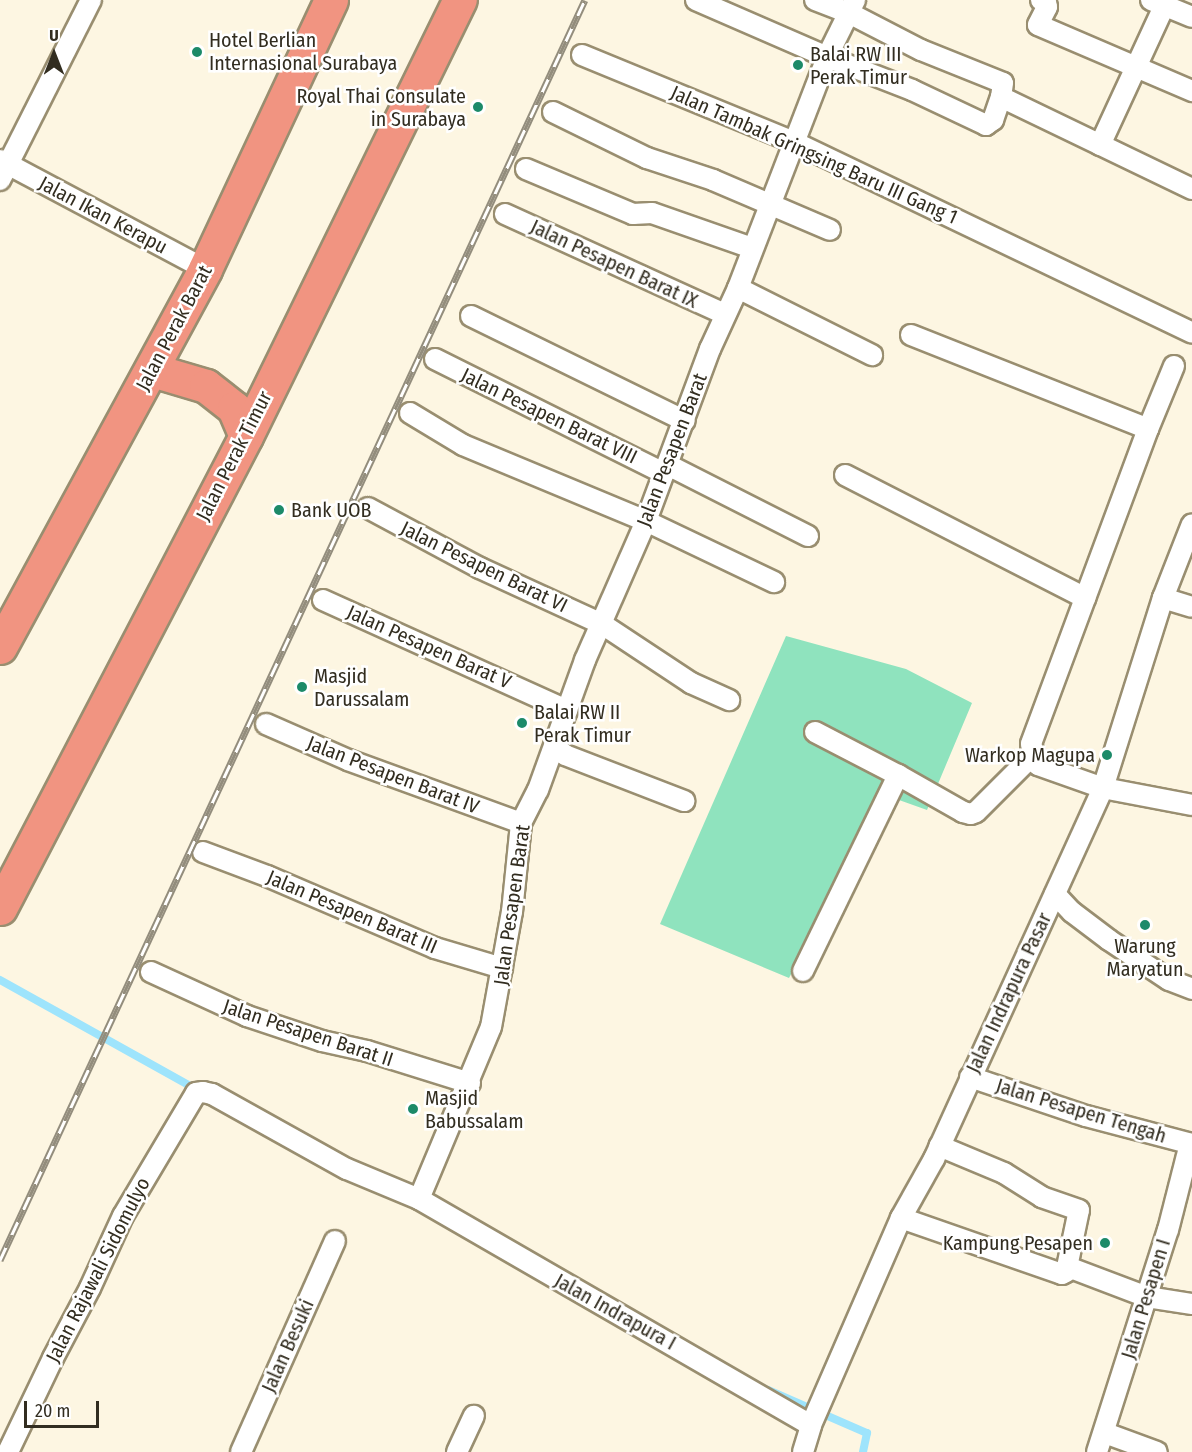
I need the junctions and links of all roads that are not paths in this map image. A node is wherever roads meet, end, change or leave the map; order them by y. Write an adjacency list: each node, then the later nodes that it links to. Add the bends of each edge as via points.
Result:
1 (91, 0): 18 (street)
2 (331, 0): 25 (highway, Jalan Perak Barat)
3 (460, 0): 38 (highway, Jalan Perak Timur)
4 (696, 0): 11 (street)
5 (815, 0): 8 (street)
6 (1041, 0): 12 (street, via 1047,7 1038,24)
7 (1161, 2): 9 (street); 12 (street)
8 (852, 7): 11 (street, Jalan Pesapen Barat); 13 (street, via 921,50)
9 (1192, 17)
10 (582, 55): 16 (street, Jalan Tambak Gringsing Baru III Gang 1)
11 (827, 57): 13 (street, via 912,90 986,125 993,120); 16 (street, Jalan Pesapen Barat)
12 (1138, 66): 14 (street); 17 (street)
13 (1001, 90): 17 (street)
14 (1192, 91)
15 (553, 112): 21 (street, via 647,158 713,180)
16 (794, 142): 21 (street, Jalan Pesapen Barat); 29 (street, Jalan Tambak Gringsing Baru III Gang 1)
17 (1100, 145): 20 (street)
18 (3, 168): 25 (street, Jalan Ikan Kerapu)
19 (526, 169): 24 (street, via 633,214 652,213)
20 (1192, 189)
21 (770, 205): 23 (street); 24 (street, Jalan Pesapen Barat)
22 (505, 214): 27 (street, Jalan Pesapen Barat IX)
23 (830, 230)
24 (752, 248): 26 (street, Jalan Pesapen Barat)
25 (205, 269): 34 (highway, Jalan Perak Barat)
26 (738, 288): 27 (street, Jalan Pesapen Barat); 31 (street)
27 (724, 314): 36 (street, Jalan Pesapen Barat)
28 (471, 316): 36 (street)
29 (1192, 333)
30 (911, 335): 37 (street)
31 (872, 355)
32 (435, 359): 39 (street, Jalan Pesapen Barat VIII)
33 (1174, 366): 37 (street)
34 (152, 370): 38 (highway, via 206,386 234,408); 51 (highway, Jalan Perak Barat)
35 (410, 413): 42 (street, via 462,445)
36 (685, 420): 39 (street, Jalan Pesapen Barat)
37 (1148, 429): 46 (street)
38 (246, 436): 65 (highway, Jalan Perak Timur)
39 (666, 469): 42 (street, Jalan Pesapen Barat); 44 (street, Jalan Pesapen Barat VIII)
40 (845, 475): 46 (street)
41 (368, 508): 50 (street, Jalan Pesapen Barat VI, via 480,568)
42 (646, 521): 45 (street); 50 (street, Jalan Pesapen Barat)
43 (1192, 524): 47 (street, Jalan Indrapura Pasar)
44 (808, 536)
45 (774, 582)
46 (1085, 598): 57 (street, via 1034,732)
47 (1163, 598): 49 (street); 59 (street, Jalan Indrapura Pasar)
48 (323, 600): 53 (street, Jalan Pesapen Barat V)
49 (1192, 607)
50 (602, 624): 52 (street, Jalan Pesapen Barat VI, via 691,683); 53 (street, Jalan Pesapen Barat)
51 (0, 647)
52 (729, 700)
53 (567, 710): 56 (street, Jalan Pesapen Barat)
54 (266, 724): 62 (street, Jalan Pesapen Barat IV, via 348,760)
55 (815, 732): 58 (street)
56 (555, 746): 60 (street, via 564,755); 62 (street, Jalan Pesapen Barat)
57 (1033, 755): 58 (street, via 971,814); 59 (street, via 1038,765)
58 (898, 775): 67 (street)
59 (1103, 788): 61 (street); 64 (street, Jalan Indrapura Pasar)
60 (684, 801)
61 (1192, 805)
62 (521, 823): 66 (street, Jalan Pesapen Barat)
63 (203, 852): 66 (street, Jalan Pesapen Barat III, via 435,948)
64 (1055, 894): 69 (street, via 1109,940 1169,980); 70 (street, Jalan Indrapura Pasar)
65 (0, 908)
66 (502, 968): 71 (street, Jalan Pesapen Barat, via 491,1027)
67 (803, 971)
68 (151, 972): 71 (street, Jalan Pesapen Barat II, via 247,1016)
69 (1192, 989)
70 (970, 1077): 72 (street, Jalan Pesapen Tengah, via 1086,1116); 73 (street, Jalan Indrapura Pasar)
71 (470, 1083): 74 (street, Jalan Pesapen Barat)
72 (1191, 1144): 78 (street, Jalan Pesapen I)
73 (939, 1146): 75 (street, Jalan Indrapura Pasar); 77 (street, via 1004,1173 1042,1197 1080,1210)
74 (419, 1200): 81 (street, Jalan Indrapura I); 83 (street, Jalan Rajawali Sidomulyo, via 347,1169 212,1094 199,1092 123,1216)
75 (902, 1218): 77 (street, via 1062,1274); 81 (street, Jalan Indrapura Pasar)
76 (335, 1241): 84 (street, Jalan Besuki)
77 (1068, 1267): 78 (street)
78 (1147, 1297): 79 (street); 82 (street, Jalan Pesapen I)
79 (1192, 1304)
80 (474, 1416): 85 (street)
81 (812, 1422): 86 (street, Jalan Indrapura Pasar)
82 (1105, 1433): 87 (street, Jalan Pesapen I); 88 (street)
83 (9, 1452)
84 (241, 1452)
85 (457, 1452)
86 (804, 1452)
87 (1097, 1452)
88 (1157, 1452)

